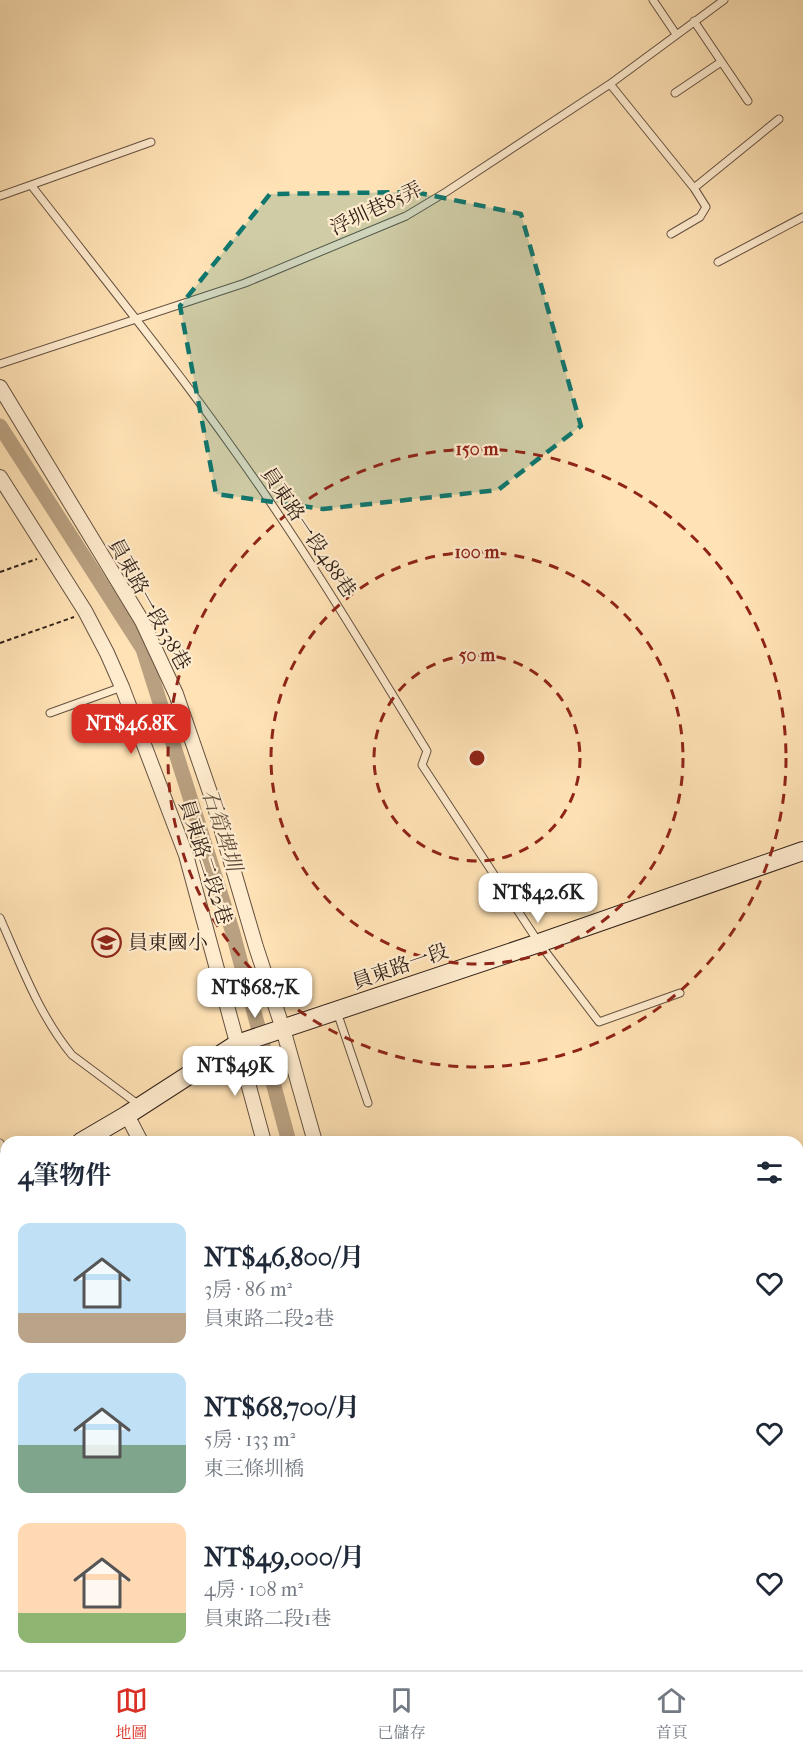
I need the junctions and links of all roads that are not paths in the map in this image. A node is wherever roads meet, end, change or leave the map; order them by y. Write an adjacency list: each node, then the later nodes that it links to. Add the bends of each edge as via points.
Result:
1 (653, 0): 4 (lane)
2 (724, 0): 3 (lane, 浮圳巷85弄)
3 (694, 21): 4 (lane, 浮圳巷85弄); 5 (lane)
4 (676, 34): 6 (lane, 浮圳巷85弄)
5 (721, 62): 7 (lane); 8 (lane)
6 (610, 84): 12 (lane); 17 (lane, 浮圳巷85弄, via 405,216 245,283)
7 (675, 93)
8 (748, 101)
9 (779, 119): 12 (lane)
10 (151, 142): 11 (lane)
11 (31, 186): 13 (lane); 17 (lane, 員東路一段488巷)
12 (694, 189): 15 (lane, via 706,207 700,217)
13 (0, 196)
14 (803, 217): 16 (lane)
15 (671, 234)
16 (718, 262)
17 (136, 318): 18 (lane, 浮圳巷85弄); 25 (lane, 員東路一段488巷, via 236,453 323,582 427,751 422,765)
18 (0, 364)
19 (0, 387): 28 (street, 員東路一段538巷, via 142,621 176,694)
20 (0, 477): 21 (street, 員東路二段2巷, via 85,611)
21 (122, 687): 22 (lane); 29 (street, 員東路二段2巷, via 186,855)
22 (50, 713)
23 (803, 851): 25 (main road, 員東路一段)
24 (0, 918): 31 (lane, via 39,1004 65,1046)
25 (539, 943): 26 (lane, via 599,1022); 27 (main road, 員東路一段)
26 (680, 993)
27 (337, 1011): 28 (main road, 員東路一段); 30 (lane)
28 (283, 1029): 29 (main road, 員東路一段); 35 (street, 員東路一段538巷)
29 (237, 1044): 31 (main road, 員東路一段); 34 (street, 員東路二段2巷)
30 (368, 1103)
31 (134, 1111): 32 (main road, 員東路一段); 33 (street)
32 (91, 1136)
33 (140, 1136)
34 (262, 1136)
35 (313, 1136)

